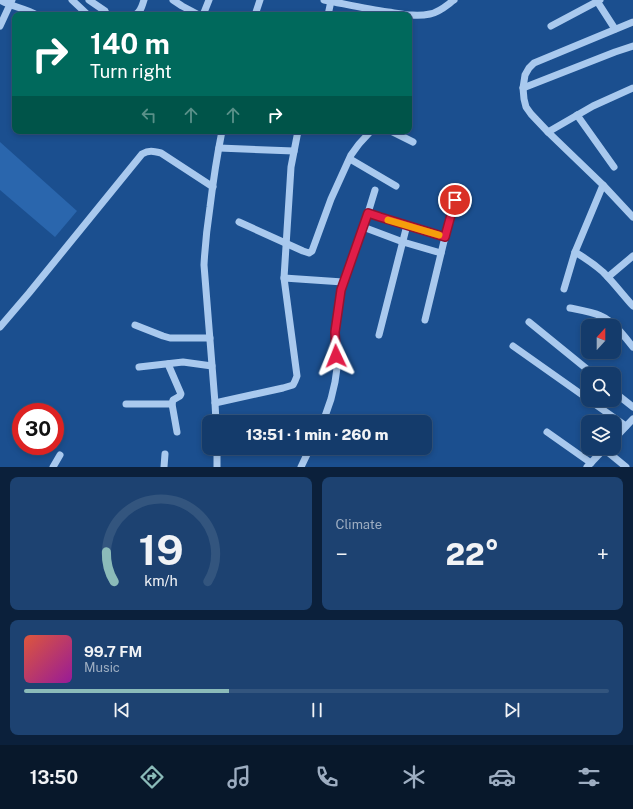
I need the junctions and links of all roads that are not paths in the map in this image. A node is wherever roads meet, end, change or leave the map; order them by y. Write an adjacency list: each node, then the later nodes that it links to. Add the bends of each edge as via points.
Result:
1 (0, 0): 11 (street)
2 (72, 0): 13 (street)
3 (89, 0): 14 (street)
4 (144, 0): 15 (street)
5 (173, 0): 16 (street)
6 (209, 0): 17 (street)
7 (260, 0): 18 (street)
8 (454, 0): 21 (street, via 432,14)
9 (333, 1): 19 (street); 20 (street)
10 (598, 1): 24 (street); 25 (street)
11 (10, 2): 12 (street); 23 (street)
12 (30, 12)
13 (85, 12)
14 (106, 12)
15 (139, 12)
16 (193, 12)
17 (204, 12)
18 (256, 12)
19 (329, 12)
20 (386, 12)
21 (412, 15)
22 (633, 22): 25 (street)
23 (0, 26)
24 (551, 26)
25 (616, 30): 27 (street, via 534,63 525,75)
26 (633, 46): 27 (street)
27 (523, 88): 30 (street, via 526,107)
28 (633, 88): 29 (street)
29 (577, 115): 30 (street); 39 (street)
30 (548, 132): 40 (street)
31 (221, 134): 36 (street)
32 (297, 134): 37 (street)
33 (368, 134): 38 (street)
34 (397, 134): 35 (street)
35 (413, 142)
36 (219, 148): 37 (street); 42 (street)
37 (294, 151): 52 (street)
38 (350, 159): 41 (street); 52 (street, via 331,199 312,251 303,251)
39 (614, 167)
40 (603, 185): 46 (street); 53 (street)
41 (396, 186)
42 (213, 187): 65 (street, via 161,153 153,150 142,154); 67 (street, via 204,265)
43 (375, 190): 45 (street)
44 (455, 200): 50 (street)
45 (368, 213): 48 (street); 49 (street)
46 (633, 217)
47 (239, 222): 52 (street)
48 (407, 225): 50 (street); 51 (street)
49 (363, 227): 51 (street); 58 (street)
50 (445, 237): 54 (street)
51 (403, 242): 54 (street); 66 (street)
52 (286, 243): 57 (street)
53 (574, 252): 56 (street, via 591,262); 59 (street)
54 (441, 253): 62 (street)
55 (633, 256): 56 (street)
56 (608, 277): 60 (street)
57 (284, 278): 58 (street); 78 (street, via 297,376 293,385)
58 (344, 282): 82 (street, via 335,332 337,368)
59 (564, 289)
60 (633, 306)
61 (570, 308): 69 (street, via 603,316)
62 (425, 320)
63 (529, 322): 73 (street)
64 (135, 325): 67 (street, via 170,338)
65 (0, 327)
66 (379, 335)
67 (210, 338): 71 (street)
68 (514, 346): 74 (street)
69 (633, 347)
70 (168, 364): 71 (street, via 183,362); 72 (street); 77 (street, via 181,394 172,400)
71 (212, 366): 78 (street)
72 (139, 367)
73 (584, 367)
74 (581, 394)
75 (621, 398): 80 (street)
76 (126, 404): 77 (street)
77 (172, 404): 86 (street)
78 (215, 404): 81 (street)
79 (599, 407): 84 (street)
80 (633, 407)
81 (216, 415)
82 (325, 415)
83 (633, 419): 84 (street)
84 (626, 426): 85 (street)
85 (621, 431)
86 (177, 432)
87 (547, 432): 94 (street)
88 (165, 454): 96 (street)
89 (60, 455): 95 (street)
90 (217, 455): 97 (street)
91 (307, 455): 98 (street)
92 (598, 455): 94 (street)
93 (613, 455): 99 (street)
94 (589, 465)
95 (53, 467)
96 (164, 467)
97 (217, 467)
98 (301, 467)
99 (626, 467)

